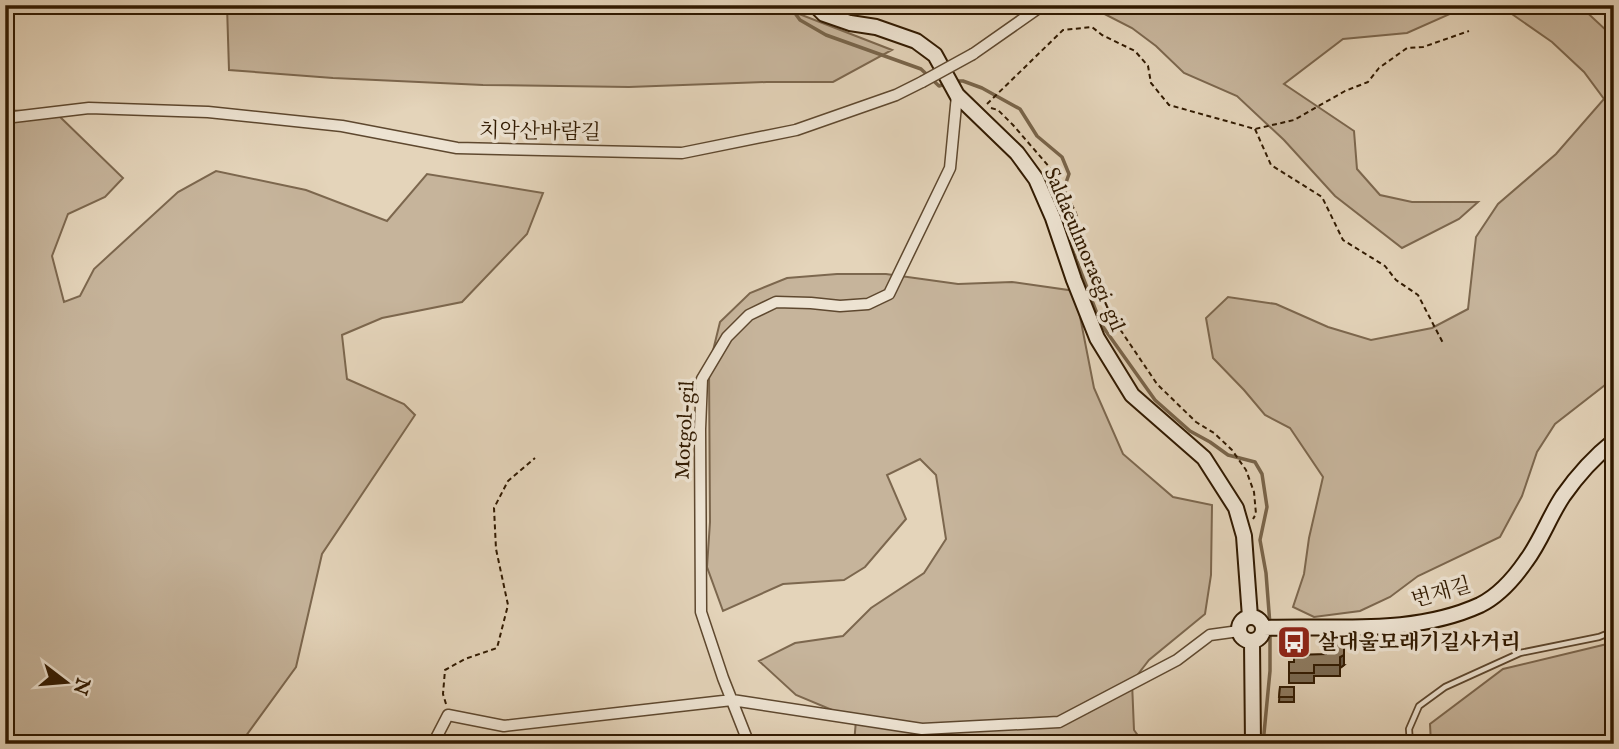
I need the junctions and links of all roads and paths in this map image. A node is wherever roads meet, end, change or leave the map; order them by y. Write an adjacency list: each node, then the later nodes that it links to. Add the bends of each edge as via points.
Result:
1 (814, 5): 4 (street, Saldaeulmoraegi-gil, via 824,14 916,41 935,55)
2 (1043, 5): 6 (street, 치악산바람길, bridge, via 973,54 896,95 796,130 682,153 457,148 341,126 208,112 89,108)
3 (1469, 31): 7 (path, via 1407,48 1368,82 1294,120)
4 (955, 91): 12 (street, Saldaeulmoraegi-gil, via 1017,153 1036,179 1097,338 1132,395 1204,457 1236,508); 18 (street, Motgol-gil, via 950,168 889,294 868,304 776,302 767,306 749,315 727,337 702,379 701,612)
5 (985, 106): 7 (path, via 1063,30 1092,27 1135,51 1148,66 1151,83 1169,105)
6 (5, 118)
7 (1255, 129): 9 (path, via 1271,165 1322,197 1343,240 1385,266 1418,295)
8 (1058, 177): 12 (path, Saldaeulmoraegi-gil, via 1076,213 1087,263 1107,310 1157,384 1241,463 1254,492 1256,514)
9 (1443, 343)
10 (1614, 441): 14 (street, 번재길, via 1562,498 1525,563 1482,604 1422,623)
11 (535, 457): 19 (path, via 508,481 495,508 496,549 508,605 497,648 446,670 443,694)
12 (1244, 536): 13 (street, Saldaeulmoraegi-gil)
13 (1250, 617): 14 (street, via 1258,618); 15 (street, via 1240,623)
14 (1266, 628): 17 (street)
15 (1239, 631): 17 (street, via 1243,639); 18 (street, via 1210,635 1177,660 1059,722 922,729)
16 (1614, 631): 23 (lane, via 1520,653 1445,687 1419,706 1409,729)
17 (1252, 642): 22 (street)
18 (732, 700): 19 (street, via 504,726); 21 (street, Motgol-gil)
19 (448, 715): 20 (street)
20 (433, 744)
21 (749, 744)
22 (1253, 744)
23 (1410, 744)

